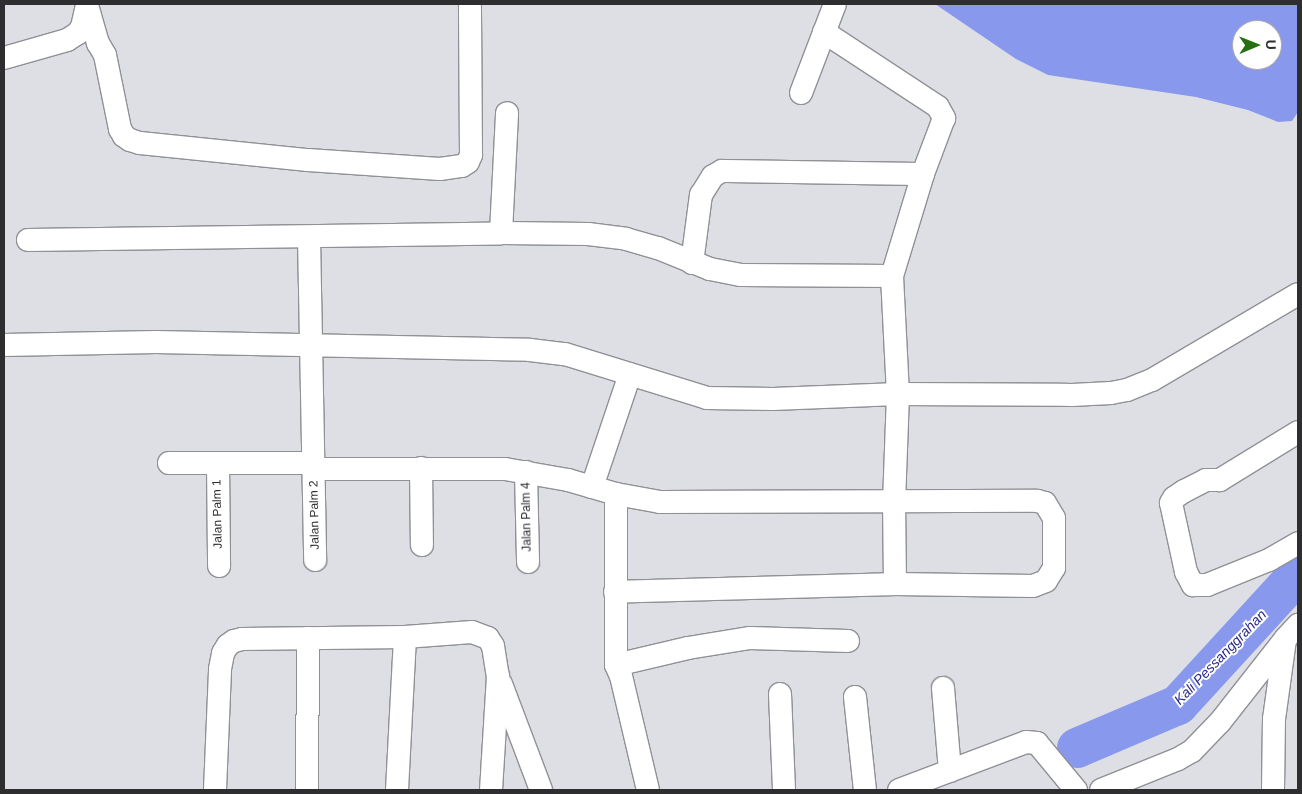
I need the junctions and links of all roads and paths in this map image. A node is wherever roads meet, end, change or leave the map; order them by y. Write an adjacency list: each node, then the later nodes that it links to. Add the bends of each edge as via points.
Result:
1 (87, 4): 2 (street, via 98,43 105,55 120,129 130,140 308,160 440,169 462,166 471,155); 5 (street, via 78,33 67,40)
2 (470, 4)
3 (835, 4): 4 (street)
4 (824, 32): 6 (street); 8 (street, via 941,110 944,118)
5 (4, 58)
6 (801, 94)
7 (507, 113): 9 (street)
8 (923, 174): 12 (street, via 722,171 713,176 701,195); 13 (street)
9 (501, 233): 10 (street); 12 (street, via 588,234 626,239)
10 (309, 238): 11 (street); 16 (street, Jalan Palm 2)
11 (28, 240)
12 (692, 263): 13 (street, via 741,275)
13 (892, 276): 18 (street)
14 (1298, 294): 18 (street, via 1152,380 1127,390 1072,394)
15 (4, 345): 16 (street, via 156,342)
16 (310, 346): 17 (street, via 530,350 565,354); 22 (street, Jalan Palm 2)
17 (630, 374): 18 (street, via 707,398); 25 (street)
18 (898, 394): 27 (street)
19 (1298, 432): 28 (street, via 1220,480 1206,480 1184,491 1171,503 1186,572 1193,585 1207,585 1268,560)
20 (169, 463): 21 (street)
21 (218, 463): 22 (street); 32 (street, Jalan Palm 1)
22 (314, 466): 23 (street); 30 (street, Jalan Palm 2)
23 (421, 468): 24 (street); 29 (street)
24 (526, 472): 25 (street); 31 (street, Jalan Palm 4)
25 (592, 487): 26 (street)
26 (616, 494): 27 (street, via 660,502); 34 (street)
27 (894, 501): 33 (street); 33 (street, via 1037,501 1045,503 1054,518 1054,568 1046,581 1040,584)
28 (1298, 543)
29 (422, 545)
30 (315, 560)
31 (528, 562)
32 (219, 566)
33 (895, 584): 34 (street)
34 (615, 592): 39 (street)
35 (1292, 632): 55 (street, via 1220,722 1192,751); 56 (street, via 1274,719)
36 (405, 637): 37 (street); 40 (street, via 481,634 493,646); 48 (street)
37 (308, 638): 46 (street, via 242,638 228,645 223,653); 47 (street)
38 (848, 641): 39 (street, via 750,638)
39 (616, 665): 51 (street)
40 (498, 676): 49 (street); 50 (street)
41 (944, 688): 44 (street)
42 (780, 694): 52 (street)
43 (855, 697): 53 (street)
44 (950, 771): 45 (street, via 1026,742 1037,743); 54 (street)
45 (1074, 788)
46 (214, 790)
47 (307, 790)
48 (397, 790)
49 (490, 790)
50 (541, 790)
51 (648, 790)
52 (784, 790)
53 (865, 790)
54 (899, 790)
55 (1102, 790)
56 (1273, 790)

